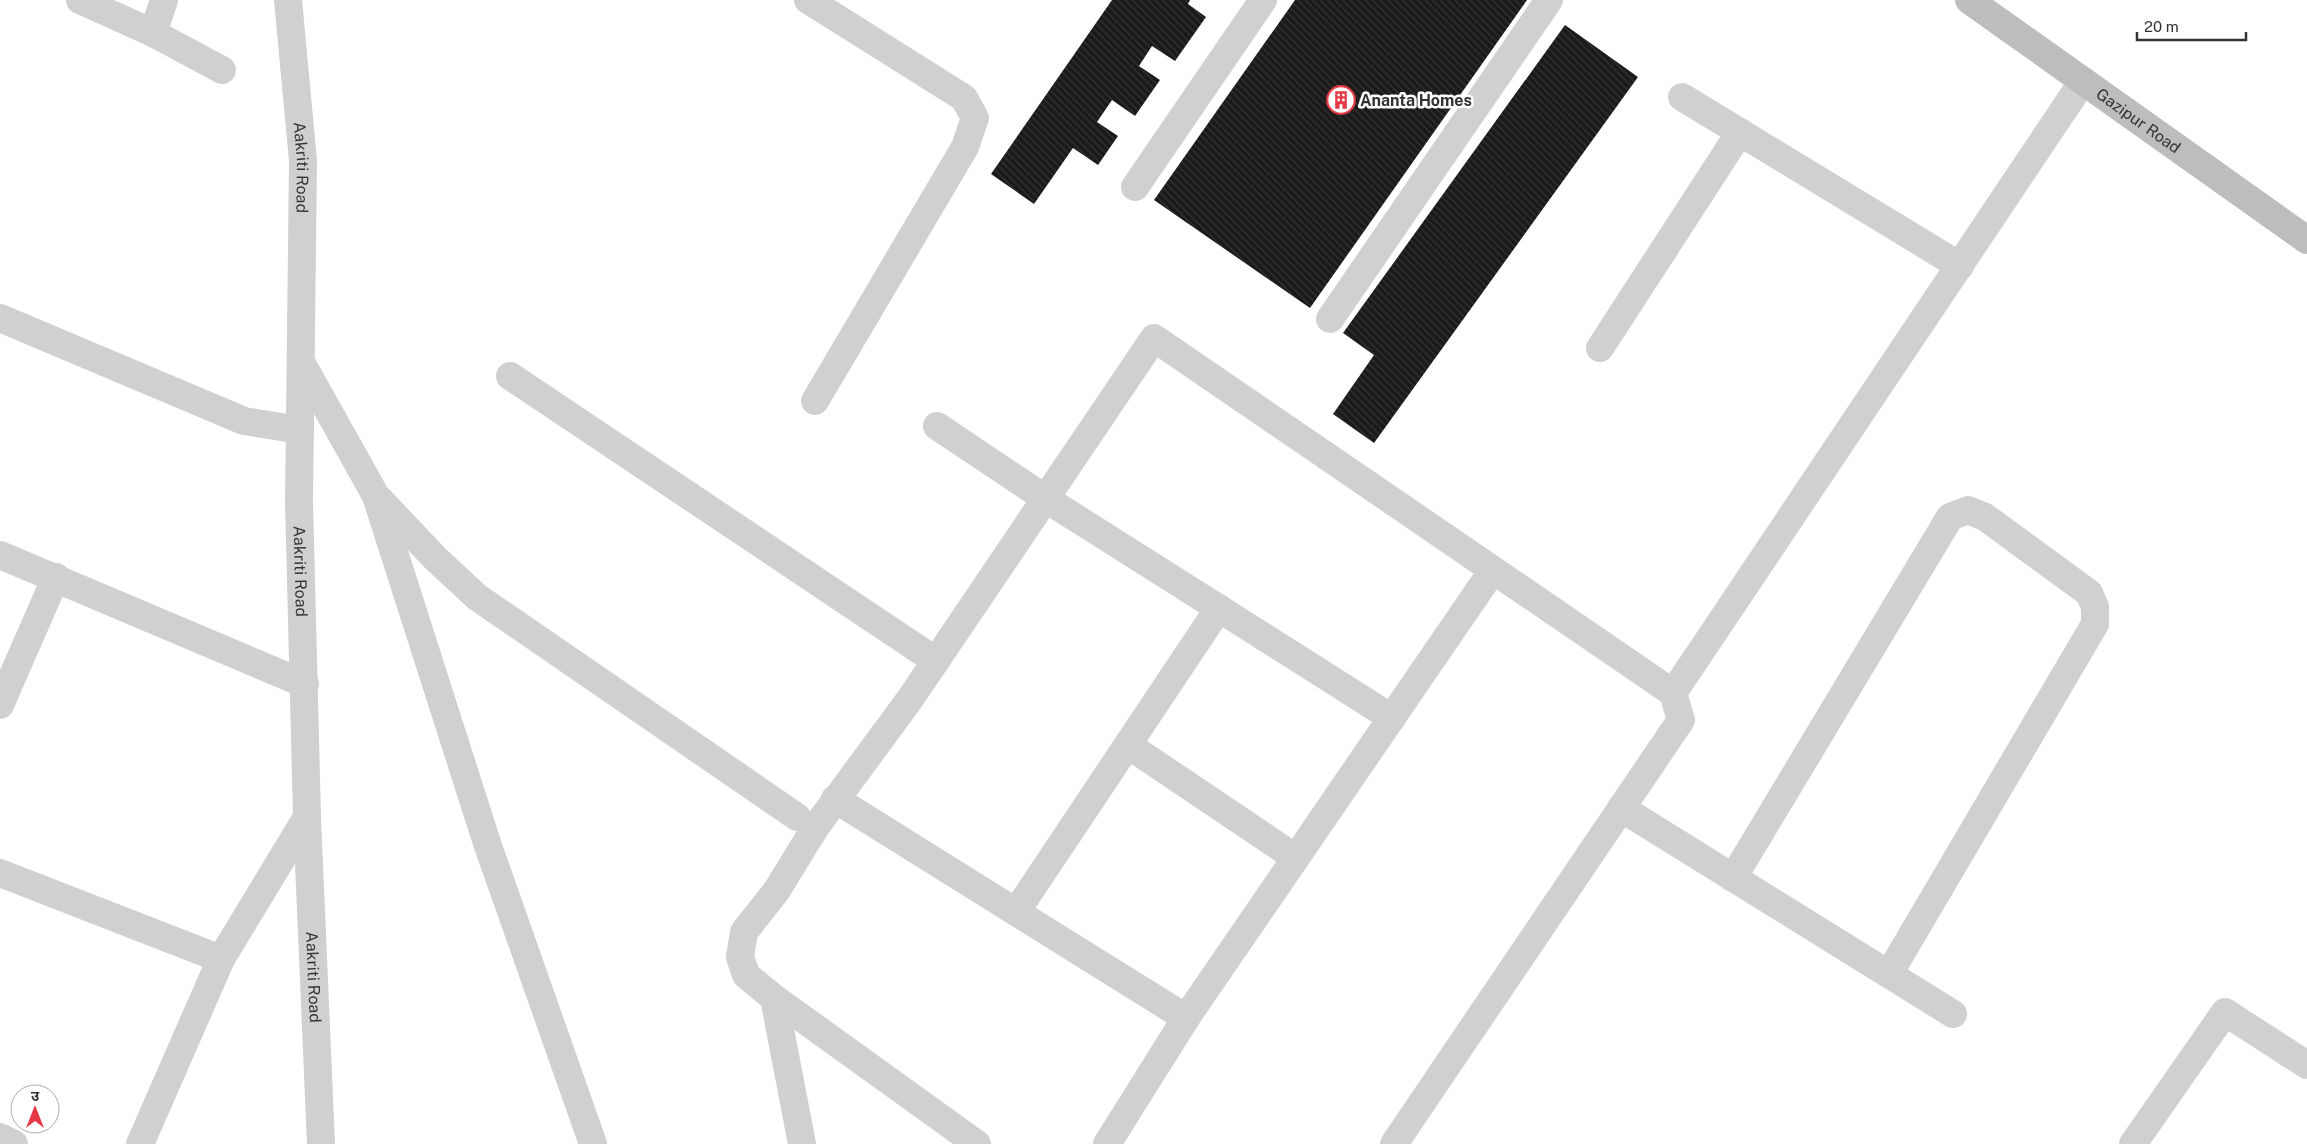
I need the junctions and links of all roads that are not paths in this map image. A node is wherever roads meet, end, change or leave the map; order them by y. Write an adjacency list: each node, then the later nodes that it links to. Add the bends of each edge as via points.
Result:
1 (80, 0): 8 (street)
2 (164, 0): 8 (street)
3 (288, 0): 19 (street, Aakriti Road, via 303,161)
4 (808, 0): 21 (street, via 964,98 975,118 965,147)
5 (1263, 0): 13 (street)
6 (1549, 0): 17 (street)
7 (1969, 0): 10 (street, Gazipur Road)
8 (154, 33): 9 (street)
9 (222, 70)
10 (2083, 81): 14 (street, Gazipur Road); 15 (street)
11 (1682, 97): 12 (street)
12 (1740, 132): 15 (street); 18 (street)
13 (1134, 187)
14 (2307, 240)
15 (1960, 266): 32 (street)
16 (0, 318): 23 (street, via 244,421)
17 (1330, 319)
18 (1600, 348)
19 (300, 361): 23 (street, Aakriti Road); 24 (street)
20 (510, 376): 30 (street)
21 (815, 401)
22 (937, 426): 25 (street)
23 (300, 430): 31 (street, Aakriti Road)
24 (376, 496): 39 (street, via 477,597); 54 (street, via 487,843)
25 (1046, 499): 27 (street, via 1154,338); 29 (street); 30 (street)
26 (0, 555): 28 (street)
27 (1493, 570): 32 (street); 34 (street)
28 (56, 577): 31 (street); 33 (street)
29 (1219, 608): 34 (street); 35 (street)
30 (936, 661): 36 (street)
31 (305, 684): 38 (street, Aakriti Road)
32 (1674, 693): 37 (street, via 1681,720)
33 (0, 705)
34 (1392, 718): 40 (street)
35 (1128, 745): 40 (street); 43 (street)
36 (835, 799): 43 (street); 46 (street, via 777,890 744,932 740,957 746,975)
37 (1621, 808): 42 (street); 58 (street)
38 (307, 817): 44 (street); 53 (street, Aakriti Road)
39 (798, 817)
40 (1296, 858): 48 (street)
41 (0, 873): 44 (street)
42 (1733, 878): 45 (street); 45 (street, via 1950,517 1968,510 1984,517 2089,593 2095,607 2095,624)
43 (1016, 912): 48 (street)
44 (221, 959): 52 (street)
45 (1889, 974): 47 (street)
46 (774, 998): 55 (street); 56 (street)
47 (1953, 1014)
48 (1186, 1018): 57 (street)
49 (2307, 1065): 59 (street, via 2225,1012)
50 (0, 1137): 51 (street)
51 (14, 1144)
52 (140, 1144)
53 (321, 1144)
54 (593, 1144)
55 (802, 1144)
56 (977, 1144)
57 (1107, 1144)
58 (1394, 1144)
59 (2134, 1144)

